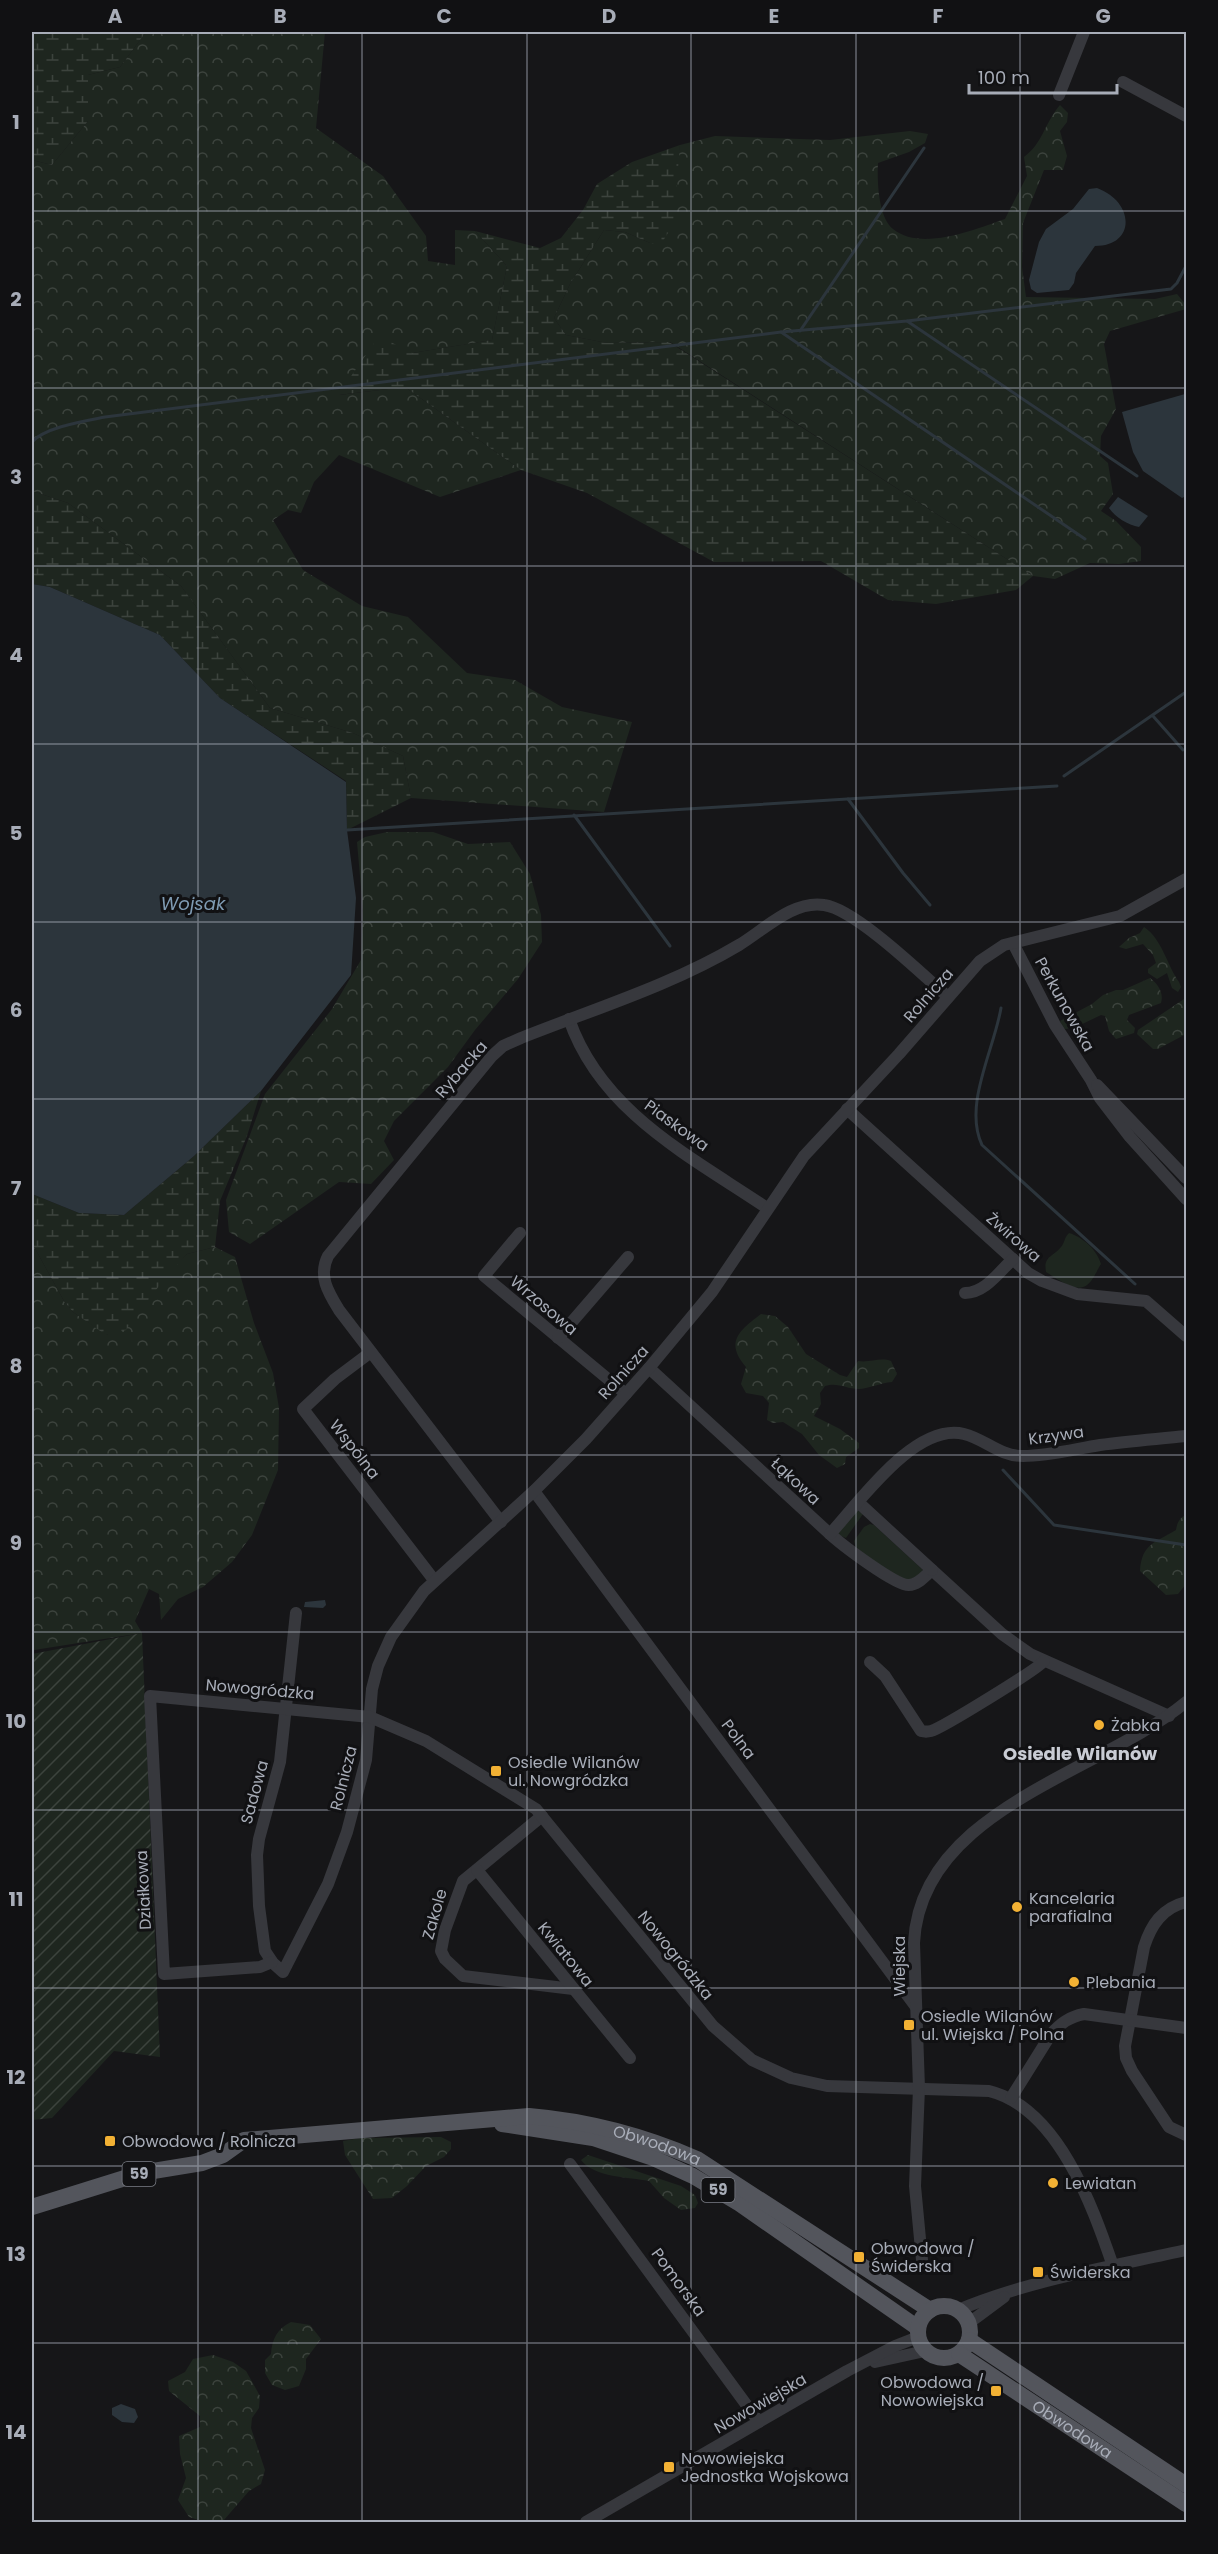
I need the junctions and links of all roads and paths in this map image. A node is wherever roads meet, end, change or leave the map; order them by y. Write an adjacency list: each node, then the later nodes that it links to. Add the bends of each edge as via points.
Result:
1 (1084, 32): 3 (street)
2 (1123, 82): 4 (street)
3 (1059, 95)
4 (1186, 116)
5 (1186, 879): 6 (street, Rolnicza, via 1134,909)
6 (1013, 943): 7 (street, Rolnicza, via 986,955); 9 (street, Perkunowska, via 1055,1026)
7 (948, 997): 8 (street, Rybacka, via 854,917 824,904 789,912 702,967); 10 (street, Rolnicza)
8 (569, 1019): 13 (street, Piaskowa, via 582,1053 601,1080 647,1128); 20 (street, Rybacka, via 503,1046 492,1056 328,1256 323,1279 327,1291)
9 (1091, 1080): 11 (street, Perkunowska); 12 (street, Perkunowska, via 1123,1129)
10 (847, 1109): 13 (street, Rolnicza, via 804,1156); 16 (street, Żwirowa)
11 (1186, 1178)
12 (1186, 1198)
13 (767, 1208): 21 (street, Rolnicza, via 712,1292)
14 (520, 1233): 19 (street, Wrzosowa, via 484,1276)
15 (628, 1257): 19 (street)
16 (1012, 1259): 17 (street, via 981,1289); 18 (street, Żwirowa, via 1035,1278 1077,1294 1146,1301)
17 (965, 1293)
18 (1186, 1335)
19 (558, 1338): 22 (street, Wrzosowa)
20 (370, 1352): 26 (street, Rybacka); 29 (street, Wspólna, via 303,1409)
21 (649, 1368): 22 (street, Rolnicza); 27 (street, Łąkowa)
22 (626, 1394): 24 (street, Rolnicza)
23 (1186, 1436): 25 (street, Krzywa, via 1024,1456 1002,1453 964,1434 945,1433 904,1455)
24 (534, 1491): 26 (street, Rolnicza); 43 (street, Polna)
25 (859, 1503): 27 (street, Krzywa); 28 (street)
26 (501, 1522): 29 (street, Rolnicza)
27 (830, 1534): 28 (street, Łąkowa, via 903,1585 916,1583)
28 (932, 1570): 31 (street, via 1002,1634)
29 (434, 1580): 37 (street, Rolnicza, via 387,1646 376,1673)
30 (296, 1613): 35 (street, Sadowa)
31 (1044, 1661): 32 (street, via 1031,1673 928,1732 921,1731 885,1676); 36 (street)
32 (870, 1662)
33 (150, 1696): 35 (street, Nowogródzka); 41 (street, Działkowa, via 164,1974 260,1967)
34 (1186, 1702): 36 (street, Wiejska)
35 (286, 1708): 37 (street, Nowogródzka); 41 (street, Sadowa, via 280,1762 257,1855 265,1951)
36 (1169, 1716): 43 (street, Wiejska, via 1024,1797 983,1824 956,1851 931,1884 917,1922)
37 (370, 1717): 38 (street, Nowogródzka, via 453,1756 527,1802); 41 (street, Rolnicza, via 363,1777 336,1865 283,1972)
38 (542, 1816): 39 (street, Zakole); 47 (street, Nowogródzka, via 713,2026 741,2052 766,2068 813,2084)
39 (477, 1870): 42 (street, Kwiatowa); 42 (street, Zakole, via 458,1892 441,1944 445,1959 464,1976)
40 (1186, 1902): 44 (street, via 1166,1912 1148,1935)
41 (272, 1962)
42 (573, 1989): 46 (street, Kwiatowa)
43 (916, 2007): 47 (street, Wiejska)
44 (1131, 2021): 45 (street); 48 (street, via 1084,2014 1066,2020 1051,2034); 50 (street, via 1125,2046 1128,2064 1169,2127)
45 (1186, 2028)
46 (630, 2058)
47 (919, 2088): 48 (street, Nowogródzka, via 989,2091); 54 (street, Wiejska, via 915,2186)
48 (1011, 2098): 55 (street, via 1034,2117 1068,2160 1085,2191)
49 (487, 2121): 52 (main road, Obwodowa / 59, via 244,2140 223,2155 202,2163 141,2173); 56 (main road, Obwodowa / 59, via 529,2116 579,2121 666,2145 747,2190); 58 (main road, Obwodowa / 59, via 593,2138 693,2176 740,2204)
50 (1186, 2135)
51 (570, 2164): 61 (street, Pomorska)
52 (32, 2207)
53 (1186, 2250): 55 (street)
54 (922, 2259)
55 (1113, 2266): 57 (street, via 1011,2292)
56 (930, 2310): 57 (main road, Obwodowa / 59, via 944,2306); 58 (main road, via 922,2318)
57 (963, 2316): 59 (main road)
58 (920, 2339): 60 (main road, Obwodowa / 59, via 941,2359); 61 (street, Nowowiejska, via 894,2346)
59 (969, 2340): 60 (main road); 62 (main road, Obwodowa)
60 (959, 2354): 63 (main road, Obwodowa)
61 (759, 2422): 64 (street, Nowowiejska)
62 (1186, 2485)
63 (1186, 2504)
64 (586, 2523)

